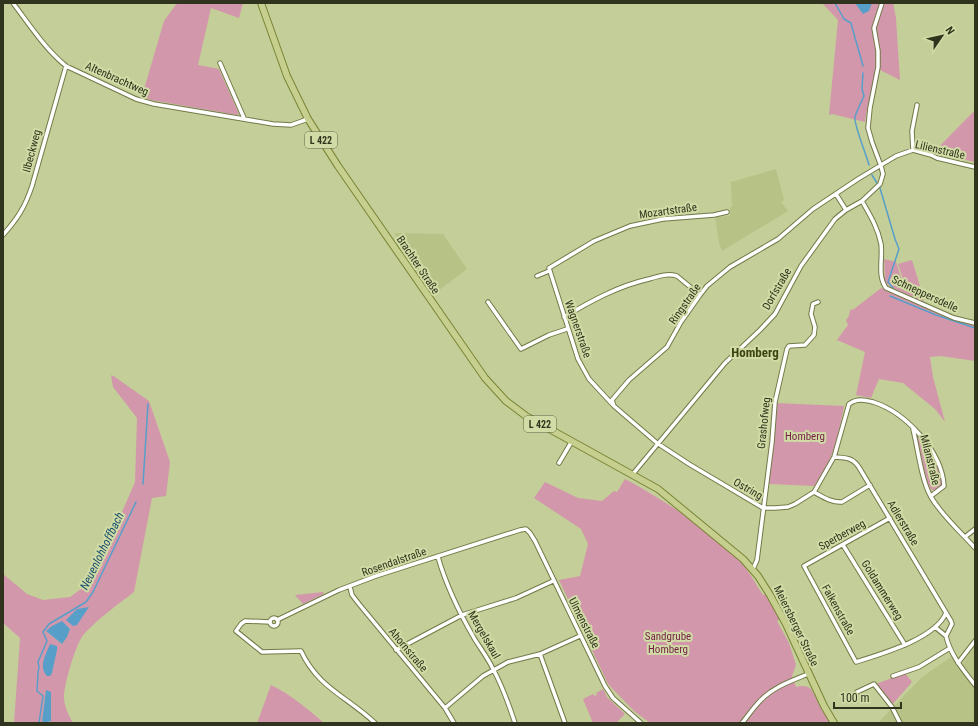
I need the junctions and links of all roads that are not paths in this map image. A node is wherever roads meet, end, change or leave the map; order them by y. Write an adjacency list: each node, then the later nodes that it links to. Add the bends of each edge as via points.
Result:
1 (13, 3): 5 (street, Altenbrachtweg)
2 (261, 3): 8 (main road, Brachter Straße / L 422, via 287,76)
3 (882, 3): 10 (street, via 874,28 878,67 868,128)
4 (220, 63): 7 (street)
5 (66, 66): 7 (street, Altenbrachtweg, via 146,102); 16 (street, Ilbeckweg, via 25,206)
6 (917, 105): 9 (street, via 912,131)
7 (244, 118): 8 (street, Altenbrachtweg, via 288,125)
8 (308, 119): 28 (main road, Brachter Straße / L 422, via 488,382 520,411)
9 (913, 150): 10 (street, Lilienstraße, via 896,156); 11 (street, Lilienstraße)
10 (881, 166): 12 (street, Ringstraße); 13 (street, Dorfstraße, via 880,184)
11 (975, 167)
12 (836, 194): 14 (street); 19 (street, Ringstraße, via 813,209 778,239 730,267)
13 (862, 201): 14 (street, Dorfstraße); 23 (street, Schneppersdelle, via 878,234 882,280 886,288 954,318)
14 (846, 210): 29 (street, Dorfstraße, via 835,219 801,266 775,314 725,363)
15 (727, 212): 17 (street, Mozartstraße, via 663,219 630,226 594,241)
16 (3, 235)
17 (549, 270): 18 (street); 22 (street, Wagnerstraße)
18 (537, 276)
19 (700, 295): 22 (street, via 677,276 662,276 608,293); 26 (street, Ringstraße, via 681,322 670,345 614,396)
20 (488, 302): 24 (street, via 521,349)
21 (818, 302): 36 (street, Grashofweg, via 813,304 810,314 815,327 814,335 806,345 789,346 787,349 774,402 772,442)
22 (564, 317): 24 (street, Wagnerstraße)
23 (975, 323)
24 (567, 329): 26 (street, Wagnerstraße, via 578,360 589,379)
25 (850, 404): 27 (street, Milanstraße, via 864,400 883,406); 30 (street, Ostring)
26 (614, 406): 29 (street)
27 (913, 429): 35 (street, Milanstraße, via 924,478); 35 (street, Milanstraße, via 930,448 944,481 944,486)
28 (572, 441): 31 (street); 32 (main road, Brachter Straße / L 422)
29 (657, 443): 32 (street, Dorfstraße); 36 (street, Ostring)
30 (834, 457): 33 (street, Adlerstraße, via 846,458 857,463); 34 (street, Ostring)
31 (559, 463)
32 (632, 475): 45 (main road, Meiersberger Straße / L 422, via 674,501)
33 (870, 486): 34 (street, via 838,502); 37 (street, Adlerstraße)
34 (814, 492): 36 (street, Ostring, via 788,507)
35 (931, 496): 40 (street, Milanstraße, via 946,518)
36 (763, 508): 45 (street, Grashofweg, via 757,560)
37 (890, 518): 41 (street, Sperberweg); 48 (street, Adlerstraße)
38 (975, 529): 40 (street)
39 (520, 530): 43 (street, Rosendalstraße); 46 (street, Ulmenstraße, via 526,529 530,533)
40 (965, 537): 42 (street, Milanstraße)
41 (843, 545): 44 (street, Sperberweg); 56 (street, Goldammerweg)
42 (975, 548)
43 (438, 557): 47 (street, Rosendalstraße, via 376,576); 49 (street, Mergelskaul)
44 (804, 566): 56 (street, Falkenstraße, via 856,662)
45 (753, 569): 62 (main road, Meiersberger Straße / L 422, via 780,613)
46 (553, 581): 49 (street, via 516,598); 53 (street, Ulmenstraße)
47 (350, 587): 50 (street, Rosendalstraße); 58 (street, Ahornstraße, via 352,595)
48 (946, 613): 52 (street); 54 (street, Adlerstraße, via 952,624)
49 (462, 615): 58 (street); 61 (street, Mergelskaul)
50 (277, 620): 51 (street, via 274,618); 51 (street, via 275,626)
51 (270, 622): 67 (street, via 245,621 236,631 262,652 301,651 312,670 327,687)
52 (935, 627): 54 (street); 56 (street)
53 (580, 636): 59 (street); 71 (street, Ulmenstraße, via 609,692)
54 (946, 636): 57 (street)
55 (975, 641): 60 (street)
56 (905, 645)
57 (950, 648): 60 (street); 63 (street, via 919,667)
58 (396, 650): 66 (street, Ahornstraße)
59 (540, 654): 61 (street, via 508,662); 70 (street)
60 (958, 662): 64 (street)
61 (494, 669): 66 (street); 69 (street, Mergelskaul)
62 (808, 674): 72 (street, via 768,694); 73 (main road, Meiersberger Straße / L 422)
63 (893, 676)
64 (975, 685)
65 (857, 692): 74 (street, via 874,684 892,707)
66 (445, 708): 68 (street, Ahornstraße)
67 (375, 723)
68 (454, 723)
69 (515, 723)
70 (565, 723)
71 (641, 723)
72 (742, 723)
73 (834, 723)
74 (900, 723)

